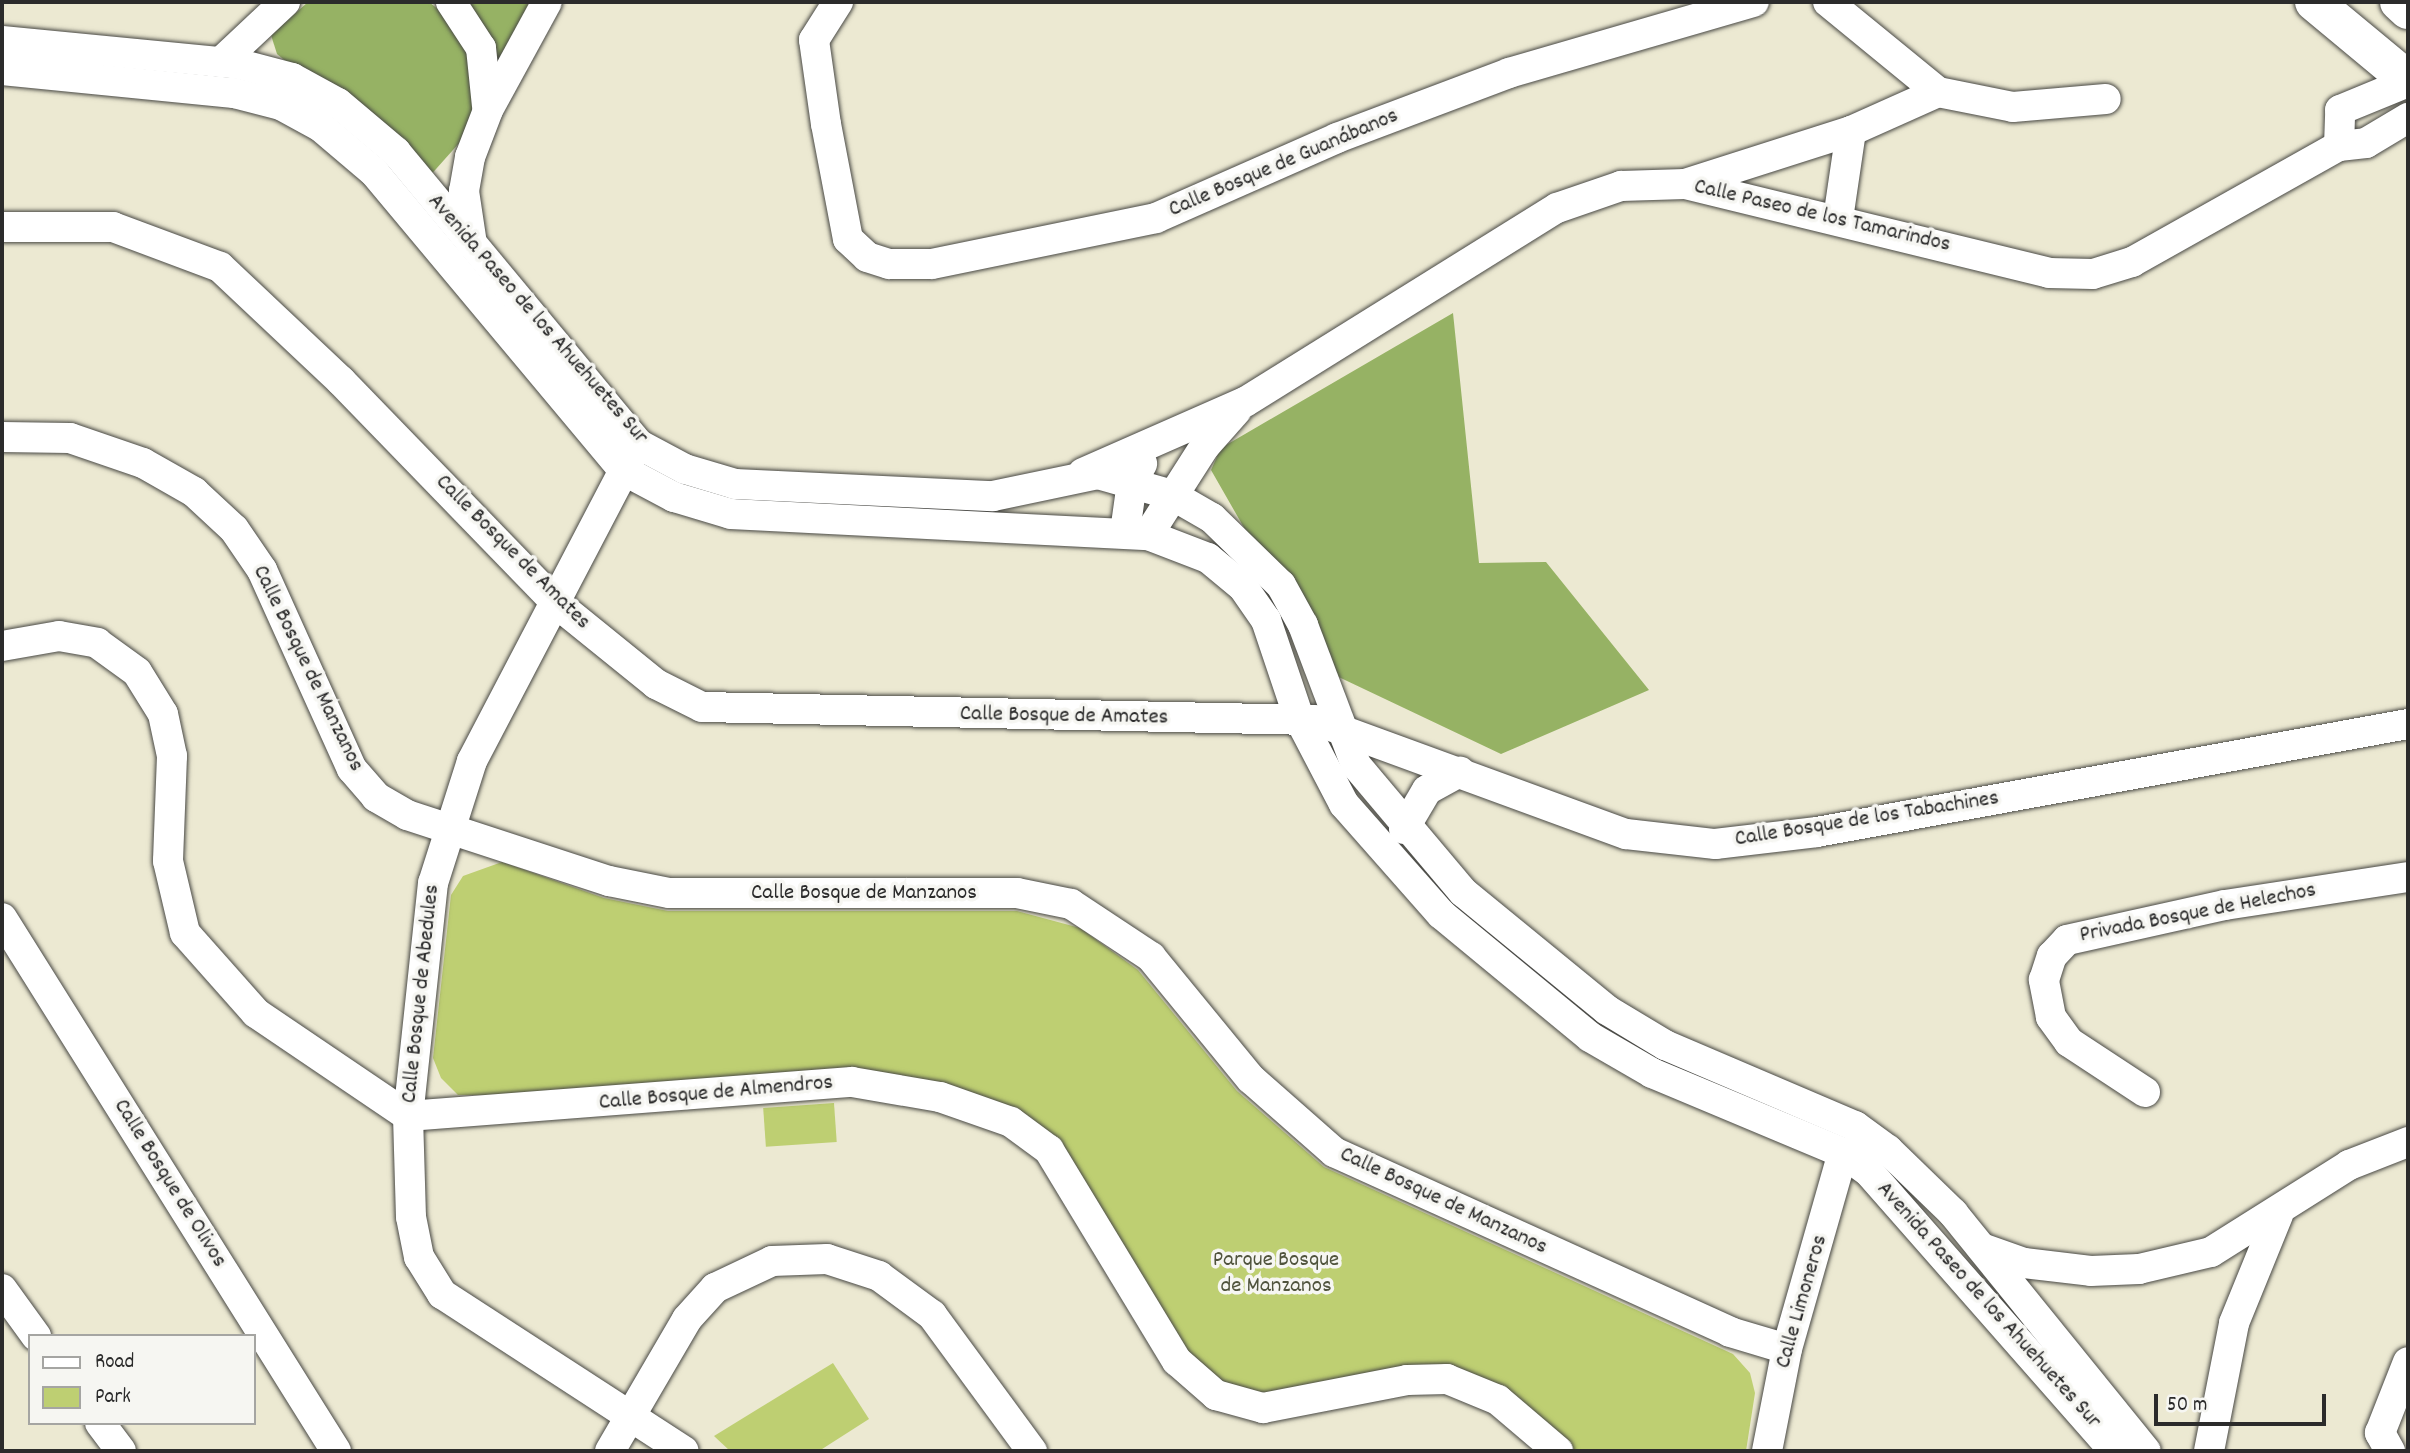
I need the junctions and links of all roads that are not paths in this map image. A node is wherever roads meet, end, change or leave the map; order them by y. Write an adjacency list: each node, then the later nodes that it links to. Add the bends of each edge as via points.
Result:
1 (451, 2): 16 (street, via 481,48)
2 (547, 2): 16 (street)
3 (838, 2): 4 (street, Calle Bosque de Guanábanos, via 814,40 848,239 867,257 889,264 932,264 1156,218 1337,138 1509,73)
4 (1754, 2)
5 (1828, 2): 14 (street)
6 (2399, 2): 8 (main road)
7 (277, 4): 11 (street)
8 (2408, 10)
9 (2326, 11): 13 (main road)
10 (2, 41): 11 (street, Avenida Paseo de los Ahuehuetes Sur)
11 (221, 62): 22 (street, Avenida Paseo de los Ahuehuetes Sur, via 292,78 338,103 396,152)
12 (2, 70): 22 (street, Avenida Paseo de los Ahuehuetes Sur, via 218,91 281,105)
13 (2408, 81): 20 (street, via 2340,110)
14 (1938, 92): 15 (street, via 2013,107); 18 (street)
15 (2106, 99)
16 (488, 110): 19 (street)
17 (2408, 118): 20 (street, Calle Paseo de los Tamarindos, via 2366,143)
18 (1851, 131): 21 (street); 23 (street)
19 (475, 140): 22 (street); 25 (street, via 464,191)
20 (2339, 146): 23 (street, Calle Paseo de los Tamarindos, via 2132,262 2093,274 2049,273)
21 (1685, 184): 23 (street, Calle Paseo de los Tamarindos); 26 (street, Calle Paseo de los Tamarindos, via 1621,186 1557,208)
22 (419, 204): 25 (street, Avenida Paseo de los Ahuehuetes Sur); 30 (street, Avenida Paseo de los Ahuehuetes Sur)
23 (1838, 219)
24 (2, 227): 35 (street, Calle Bosque de Amates, via 113,227 220,267 341,381)
25 (474, 251): 29 (street, Avenida Paseo de los Ahuehuetes Sur)
26 (1245, 402): 27 (street, Calle Paseo de los Tamarindos); 33 (street, Calle Paseo de los Tamarindos)
27 (1174, 432): 31 (street, Calle Paseo de los Tamarindos); 32 (street, via 1147,456)
28 (2, 437): 42 (street, Calle Bosque de Manzanos, via 70,438 143,463 194,492 234,530 262,570 352,769 376,797)
29 (638, 444): 30 (street, Calle Bosque de Abedules); 31 (street, Avenida Paseo de los Ahuehuetes Sur, via 685,469 735,484 993,496)
30 (623, 470): 34 (street, Avenida Paseo de los Ahuehuetes Sur, via 674,497 731,514); 35 (street, Calle Bosque de Abedules)
31 (1080, 474): 32 (street, Avenida Paseo de los Ahuehuetes Sur)
32 (1132, 482): 33 (street, Avenida Paseo de los Ahuehuetes Sur); 34 (street)
33 (1172, 495): 34 (street, Calle Paseo de los Tamarindos); 39 (street, Avenida Paseo de los Ahuehuetes Sur, via 1231,533 1280,585 1303,625)
34 (1136, 533): 37 (street, Avenida Paseo de los Ahuehuetes Sur, via 1208,558 1243,587 1275,638)
35 (556, 603): 37 (street, Calle Bosque de Amates, via 656,684 702,707); 42 (street, Calle Bosque de Abedules, via 472,761)
36 (2, 646): 46 (street, via 59,636 85,641 137,672 163,714 172,756 168,861 185,933 256,1013)
37 (1299, 718): 39 (street, Calle Bosque de los Tabachines); 48 (street, Avenida Paseo de los Ahuehuetes Sur, via 1329,781 1361,827 1441,914 1511,976 1590,1037 1652,1073)
38 (2408, 724): 40 (street, Calle Bosque de los Tabachines, via 1816,832 1714,844 1626,834)
39 (1338, 727): 40 (street, Calle Bosque de los Tabachines); 41 (street, Avenida Paseo de los Ahuehuetes Sur, via 1363,776)
40 (1460, 772): 41 (street, via 1427,790)
41 (1404, 829): 50 (street, Avenida Paseo de los Ahuehuetes Sur, via 1463,892 1607,1010 1665,1045 1856,1126 1888,1150)
42 (449, 830): 46 (street, Calle Bosque de Abedules, via 433,883); 53 (street, Calle Bosque de Manzanos, via 609,881 669,893 1017,893 1071,904 1151,957 1251,1079 1334,1152 1730,1332)
43 (2408, 877): 45 (street, Privada Bosque de Helechos, via 2225,905 2067,940 2052,956 2044,980 2051,1017 2069,1042)
44 (2, 918): 59 (street, Calle Bosque de Olivos)
45 (2145, 1092)
46 (408, 1115): 55 (street, Calle Bosque de Abedules, via 411,1217 419,1257 442,1294); 63 (street, Calle Bosque de Almendros, via 852,1082 940,1097 1011,1122 1049,1150 1177,1361 1216,1395 1263,1408 1407,1380 1447,1379 1498,1399)
47 (2408, 1142): 49 (street, via 2349,1165)
48 (1843, 1153): 53 (street, Calle Limoneros); 65 (street, Avenida Paseo de los Ahuehuetes Sur, via 1933,1237)
49 (2277, 1215): 50 (street, via 2211,1252 2139,1269 2066,1270); 66 (street, via 2234,1323)
50 (1982, 1248): 57 (street, Avenida Paseo de los Ahuehuetes Sur)
51 (2, 1289): 52 (street)
52 (35, 1334)
53 (1787, 1349): 64 (street, Calle Limoneros)
54 (2408, 1362): 67 (street, via 2380,1433)
55 (630, 1418): 60 (street); 61 (street, Calle Bosque de Abedules); 62 (street, via 687,1319 715,1288 772,1261 827,1259 879,1276 932,1315 980,1372)
56 (102, 1425): 58 (street)
57 (2142, 1450)
58 (121, 1451)
59 (336, 1451)
60 (610, 1451)
61 (684, 1451)
62 (1032, 1451)
63 (1558, 1451)
64 (1767, 1451)
65 (2114, 1451)
66 (2210, 1451)
67 (2390, 1451)

